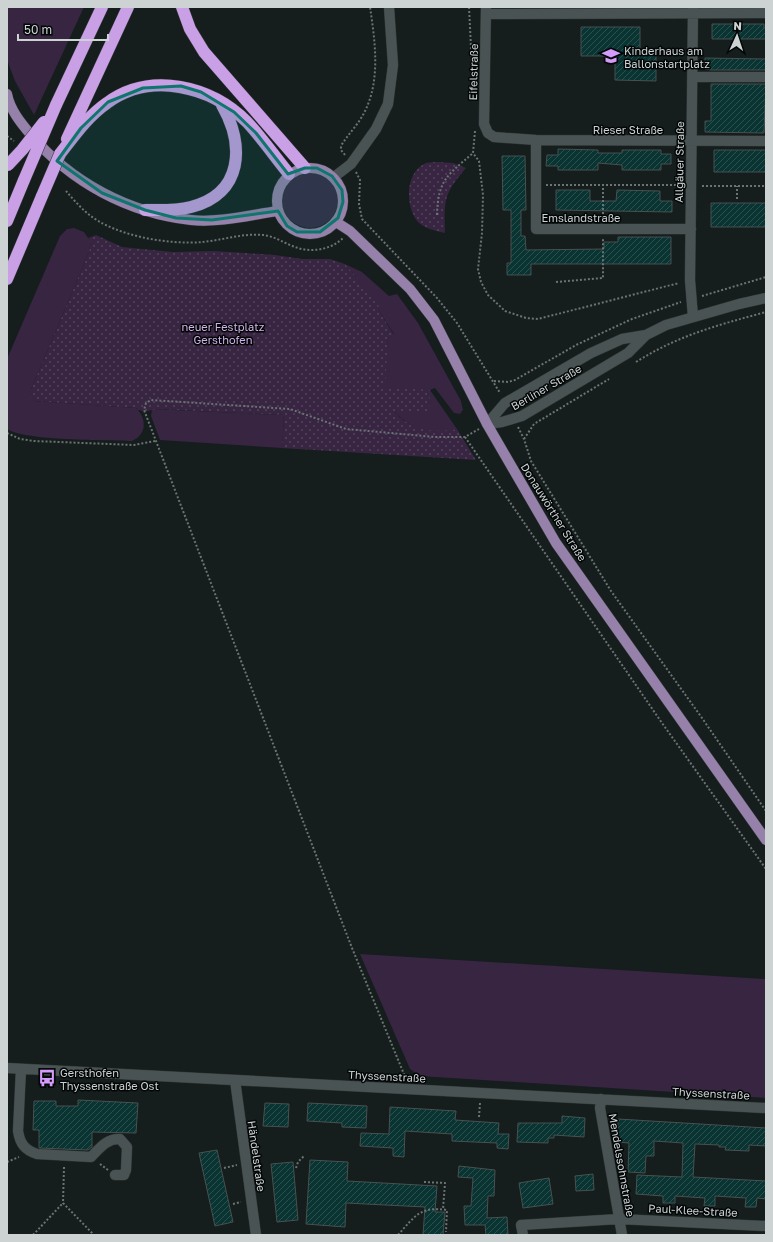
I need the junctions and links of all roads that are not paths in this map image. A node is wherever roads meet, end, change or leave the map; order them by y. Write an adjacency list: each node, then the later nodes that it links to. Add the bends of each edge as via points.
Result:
1 (102, 7): 12 (highway)
2 (128, 7): 13 (highway)
3 (182, 7): 19 (highway, via 190,29 204,52)
4 (389, 7): 21 (street, via 393,65 388,104 376,129 351,164)
5 (486, 10): 6 (street); 14 (street, Eifelstraße, via 484,124)
6 (693, 10): 7 (street); 8 (street, Allgäuer Straße)
7 (766, 13)
8 (693, 77): 9 (street); 16 (street, Allgäuer Straße)
9 (766, 77)
10 (7, 99): 22 (main road, via 40,145 73,175 102,193)
11 (220, 103): 13 (highway, via 201,92 181,86 143,88 108,102); 20 (highway, via 246,122); 22 (highway, via 233,127 237,147 235,166 228,182 211,198 192,207 178,210)
12 (56, 105): 18 (highway, bridge); 24 (highway, bridge)
13 (78, 125): 27 (highway, bridge, via 60,154)
14 (490, 135): 15 (street, Rieser Straße, via 498,138)
15 (536, 140): 16 (street, Rieser Straße); 26 (street, Emslandstraße, via 536,229)
16 (692, 141): 17 (street, Rieser Straße); 26 (street, Allgäuer Straße)
17 (766, 141)
18 (7, 166)
19 (305, 168): 20 (main road); 21 (main road, via 322,169)
20 (289, 174): 23 (main road, via 278,188)
21 (334, 177): 25 (main road, via 342,190 343,202)
22 (145, 210): 23 (main road, via 193,220 225,219)
23 (278, 211): 25 (main road, via 287,226 303,233 320,232)
24 (7, 221)
25 (336, 222): 31 (main road, Donauwörther Straße, via 350,231 410,289 434,320)
26 (691, 229): 29 (street, Allgäuer Straße)
27 (7, 279)
28 (766, 298): 29 (street, Berliner Straße)
29 (693, 317): 30 (street, Berliner Straße, via 666,325)
30 (646, 335): 31 (street, Berliner Straße, via 628,353 522,416); 31 (street, Berliner Straße, via 622,339 565,367 505,403)
31 (487, 424): 32 (main road, Donauwörther Straße, via 556,543)
32 (766, 840)
33 (7, 1068): 34 (street, Thyssenstraße)
34 (21, 1069): 35 (street, Thyssenstraße); 38 (street, via 18,1131 19,1140 29,1152 91,1157 106,1143 114,1138 120,1138 127,1147 126,1170 124,1174)
35 (235, 1080): 36 (street, Thyssenstraße); 41 (street, Händelstraße)
36 (601, 1099): 37 (street, Thyssenstraße); 39 (street, Mendelssohnstraße, via 600,1108)
37 (766, 1108)
38 (115, 1175)
39 (620, 1218): 40 (street, Paul-Klee-Straße); 42 (street, Paul-Klee-Straße, via 520,1225); 43 (street, Mendelssohnstraße)
40 (766, 1226)
41 (256, 1235)
42 (523, 1235)
43 (622, 1235)

